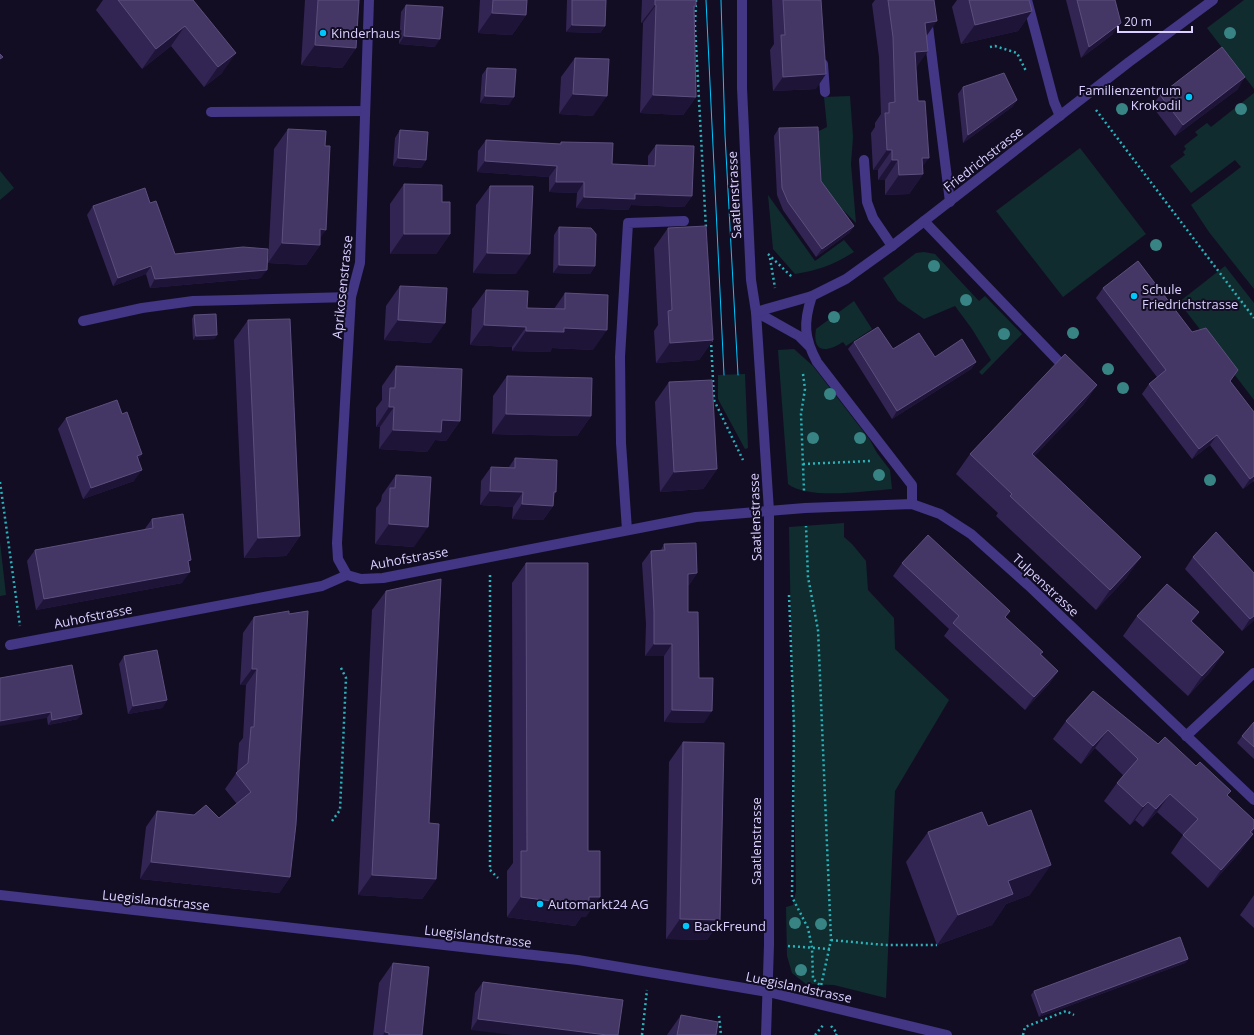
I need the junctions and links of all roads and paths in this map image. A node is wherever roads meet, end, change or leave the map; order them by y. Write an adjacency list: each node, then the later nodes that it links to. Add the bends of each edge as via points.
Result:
1 (369, 0): 12 (street, Aprikosenstrasse)
2 (696, 0): 19 (path, via 695,26)
3 (742, 0): 25 (street, Saatlenstrasse, via 742,104 751,280)
4 (918, 0): 16 (street, via 924,9 928,26)
5 (1027, 0): 14 (street)
6 (1212, 0): 14 (street, Friedrichstrasse)
7 (990, 47): 9 (path, via 995,46 1017,53)
8 (823, 54): 10 (street)
9 (1025, 69)
10 (825, 92)
11 (1094, 107): 26 (path)
12 (365, 111): 13 (street); 24 (street, Aprikosenstrasse, via 360,263)
13 (210, 112)
14 (1060, 116): 16 (street, Friedrichstrasse)
15 (864, 160): 20 (street, via 867,202 873,218)
16 (950, 202): 18 (street, Friedrichstrasse)
17 (684, 221): 39 (street, via 628,223 620,357 621,443)
18 (924, 221): 20 (street, Friedrichstrasse); 31 (street)
19 (706, 236)
20 (892, 246): 23 (street, Friedrichstrasse, via 846,279)
21 (768, 254): 22 (path)
22 (792, 277)
23 (812, 296): 25 (street, Friedrichstrasse); 29 (street, via 806,318)
24 (351, 297): 27 (street, via 193,301 142,308); 41 (street, Aprikosenstrasse, via 336,543 338,559)
25 (756, 312): 29 (street, via 799,336); 38 (street, Saatlenstrasse)
26 (1254, 318)
27 (83, 321)
28 (711, 338): 32 (path, via 714,400)
29 (809, 346): 33 (street, via 817,362)
30 (802, 366): 34 (path, via 805,389 801,414)
31 (1075, 379)
32 (743, 460)
33 (892, 460): 34 (path); 36 (street, via 912,485)
34 (803, 464): 37 (path)
35 (0, 482): 43 (path)
36 (912, 504): 37 (street, Tulpenstrasse); 47 (street, Tulpenstrasse, via 940,514 970,534 1028,585)
37 (805, 508): 38 (street, Tulpenstrasse); 52 (path, via 808,577 818,630)
38 (769, 510): 39 (street, Auhofstrasse, via 696,517); 58 (street, Saatlenstrasse)
39 (628, 530): 41 (street, Auhofstrasse, via 383,578 361,579)
40 (490, 568): 50 (path, via 490,870)
41 (347, 575): 43 (street, Auhofstrasse, via 322,586)
42 (788, 587): 55 (path, via 794,726 792,898 808,928)
43 (22, 642): 44 (street, Auhofstrasse)
44 (10, 645)
45 (340, 666): 49 (path, via 346,678 340,810)
46 (1254, 673): 47 (street)
47 (1186, 736): 48 (street, Tulpenstrasse)
48 (1254, 800)
49 (332, 821)
50 (498, 878)
51 (0, 895): 58 (street, Luegislandstrasse, via 578,960)
52 (831, 940): 53 (path, via 885,945); 56 (path)
53 (937, 945)
54 (788, 946): 55 (path)
55 (812, 948): 56 (path); 56 (path, via 813,979 821,986)
56 (830, 949)
57 (648, 985): 62 (path)
58 (768, 992): 64 (street, Saatlenstrasse); 66 (street, Luegislandstrasse)
59 (1074, 1015): 67 (path, via 1066,1011 1032,1024 1025,1027)
60 (719, 1016): 63 (path)
61 (826, 1021): 65 (path)
62 (642, 1035)
63 (721, 1035)
64 (766, 1035)
65 (815, 1035)
66 (947, 1035)
67 (1023, 1035)

